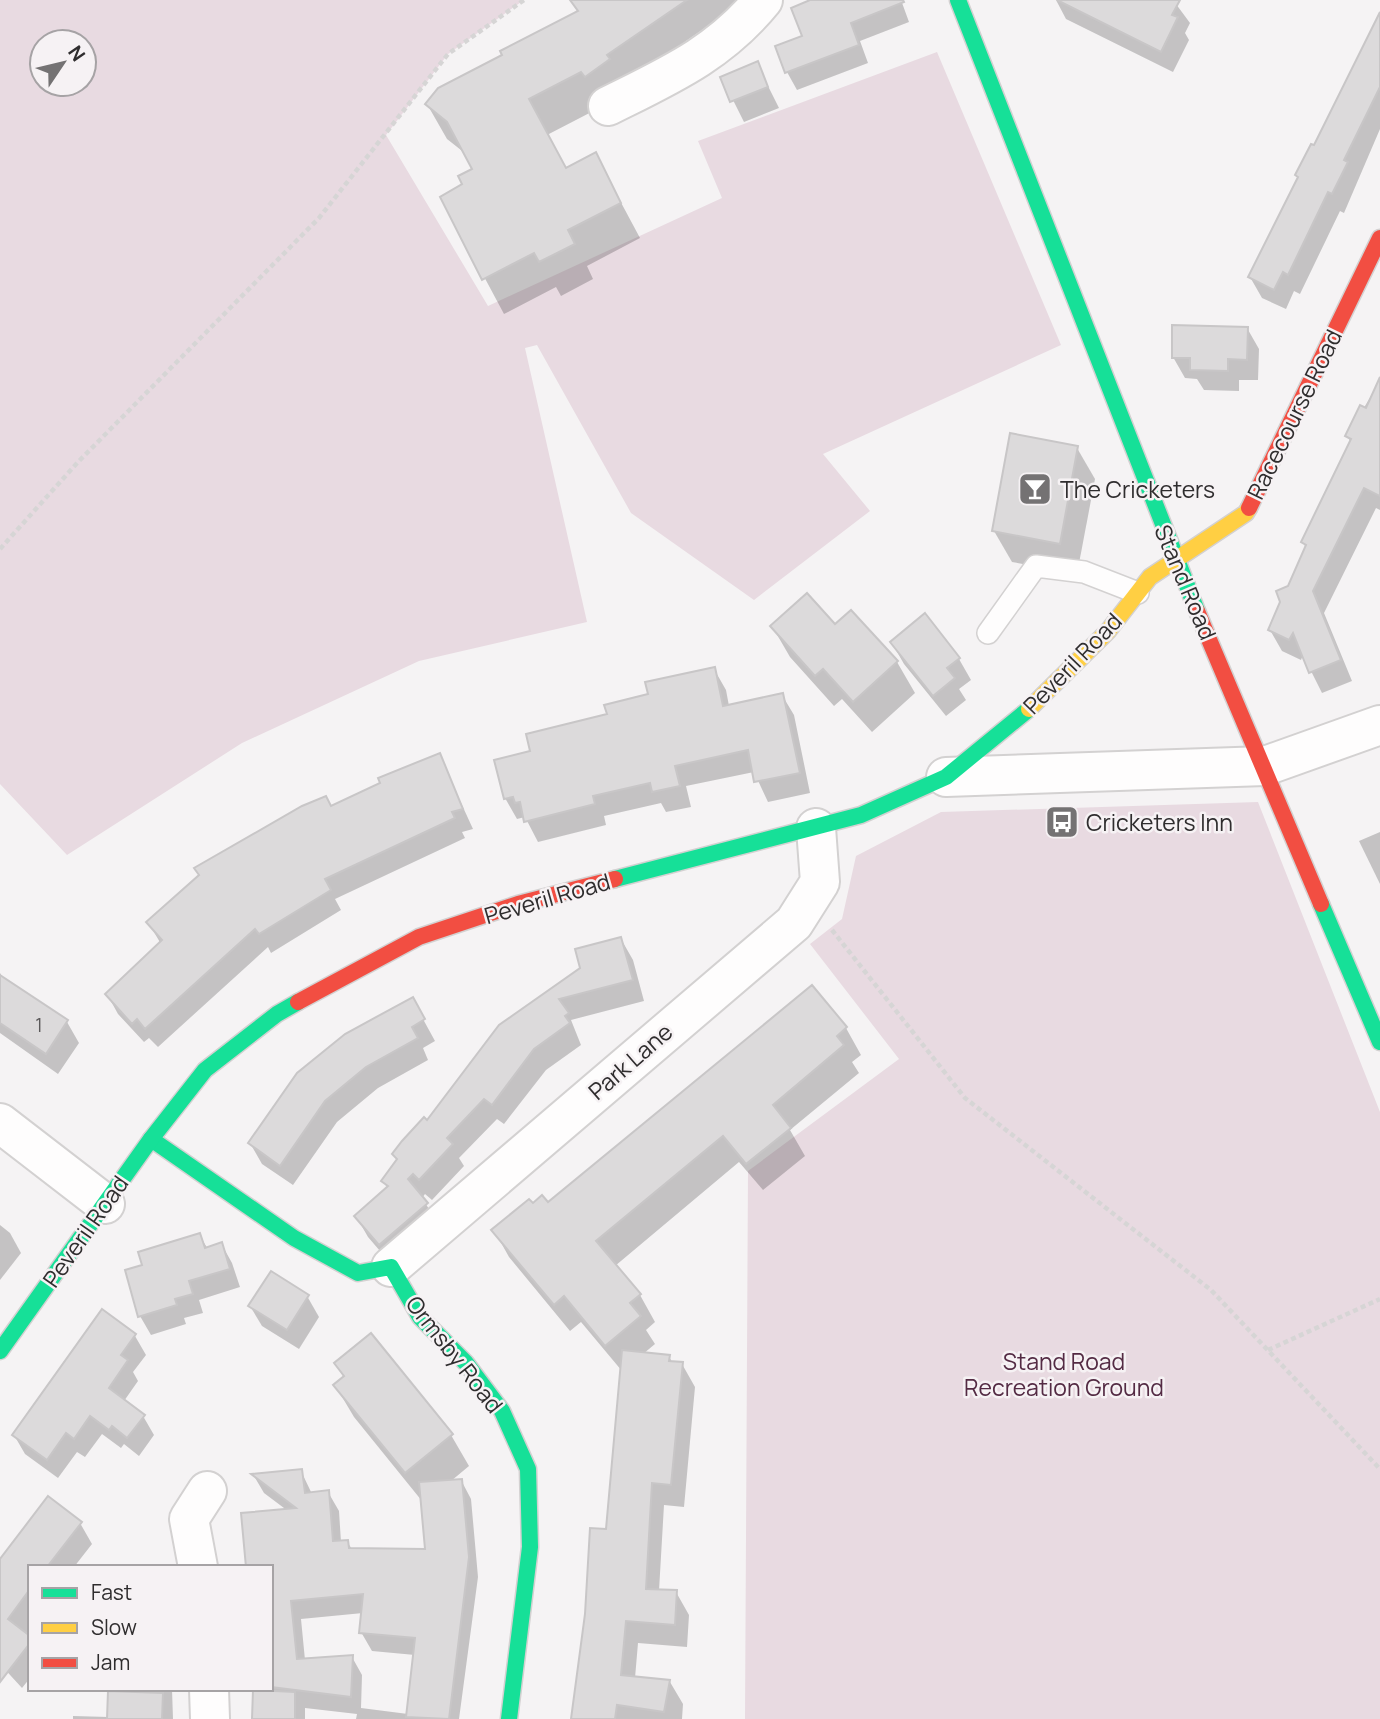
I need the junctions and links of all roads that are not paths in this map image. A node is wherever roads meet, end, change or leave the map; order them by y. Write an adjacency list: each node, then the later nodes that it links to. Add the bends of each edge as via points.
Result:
1 (763, 0): 3 (street, via 700,60)
2 (958, 0): 5 (street, Stand Road)
3 (608, 106)
4 (1380, 238): 5 (street, Racecourse Road, via 1246,513)
5 (1176, 561): 6 (street, Peveril Road, via 1150,577); 9 (street, Stand Road)
6 (1138, 593): 7 (lane, via 1084,572 1036,566); 10 (street, Peveril Road, via 1108,631 1025,713)
7 (988, 633)
8 (1380, 725): 9 (street)
9 (1265, 766): 10 (street); 12 (street, Stand Road)
10 (946, 777): 11 (street, Peveril Road, via 861,815)
11 (816, 828): 14 (street, Peveril Road, via 518,904 419,937 277,1014 205,1070); 16 (street, Park Lane, via 820,882 794,923)
12 (1380, 1042)
13 (0, 1124): 15 (street)
14 (151, 1139): 15 (street, Peveril Road); 16 (street, via 294,1238 358,1273)
15 (105, 1204): 17 (street, Peveril Road)
16 (391, 1267): 22 (street, Ormsby Road, via 419,1317 466,1363 502,1411 528,1469 530,1547)
17 (0, 1351)
18 (207, 1491): 19 (street, via 189,1519)
19 (198, 1565)
20 (209, 1691): 21 (street)
21 (210, 1719)
22 (509, 1719)

